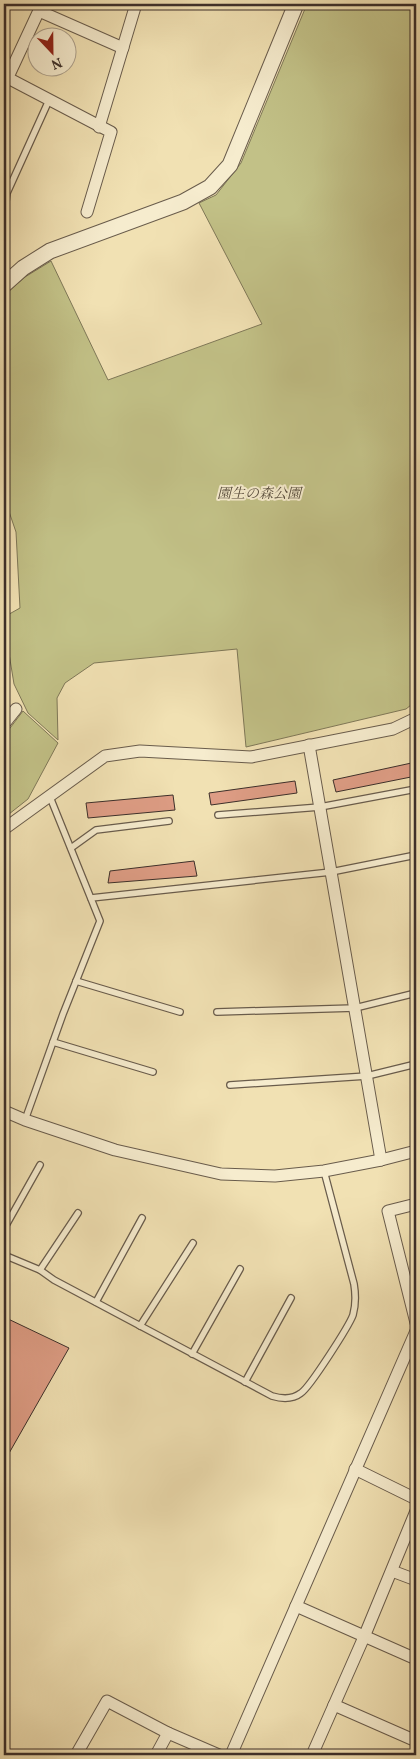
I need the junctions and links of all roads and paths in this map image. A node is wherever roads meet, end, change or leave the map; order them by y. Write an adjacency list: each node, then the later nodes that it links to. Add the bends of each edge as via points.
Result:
1 (136, 4): 4 (street)
2 (296, 4): 10 (street, via 230,165 210,187 183,202 50,251)
3 (40, 7): 4 (street); 5 (street)
4 (123, 48): 7 (street)
5 (6, 77): 6 (street)
6 (50, 98): 7 (street); 9 (lane, via 7,193)
7 (99, 127): 8 (street, via 111,132)
8 (87, 212)
9 (4, 218)
10 (4, 285)
11 (16, 709): 13 (street)
12 (416, 718): 14 (street, via 393,728)
13 (4, 724)
14 (310, 745): 16 (street, via 251,757 140,751 105,756); 17 (street)
15 (416, 789): 17 (lane)
16 (50, 797): 20 (street); 21 (lane)
17 (320, 807): 18 (lane); 23 (street)
18 (218, 815)
19 (169, 820): 21 (lane, via 96,830)
20 (4, 829)
21 (71, 848): 24 (lane)
22 (416, 855): 23 (lane)
23 (331, 872): 24 (lane); 27 (street)
24 (91, 898): 25 (lane, via 100,921)
25 (76, 981): 28 (lane); 30 (lane)
26 (416, 994): 27 (lane)
27 (355, 1008): 29 (lane); 33 (street)
28 (180, 1012)
29 (216, 1012)
30 (53, 1042): 32 (lane); 36 (lane)
31 (416, 1064): 33 (lane)
32 (153, 1072)
33 (366, 1076): 34 (lane); 38 (street)
34 (230, 1085)
35 (4, 1111): 36 (street)
36 (25, 1120): 40 (street, via 115,1150 222,1174 275,1176)
37 (416, 1151): 38 (street)
38 (381, 1160): 40 (street)
39 (40, 1165): 44 (lane)
40 (324, 1171): 56 (lane, via 354,1284 356,1301 352,1317 303,1392 285,1399)
41 (416, 1204): 49 (street, via 388,1211)
42 (78, 1213): 48 (lane)
43 (142, 1218): 51 (lane)
44 (4, 1229)
45 (193, 1243): 53 (lane)
46 (4, 1255): 48 (lane)
47 (240, 1268): 55 (lane)
48 (40, 1270): 51 (lane)
49 (411, 1278): 52 (street)
50 (291, 1298): 56 (lane)
51 (96, 1302): 53 (lane)
52 (416, 1323)
53 (140, 1326): 55 (lane)
54 (416, 1331): 57 (street)
55 (192, 1354): 56 (lane)
56 (245, 1382)
57 (355, 1469): 58 (street); 62 (street)
58 (416, 1499)
59 (416, 1511): 60 (street)
60 (392, 1570): 61 (street); 63 (street)
61 (416, 1580)
62 (296, 1606): 63 (street); 71 (street)
63 (364, 1637): 64 (street); 65 (street)
64 (416, 1659)
65 (334, 1705): 67 (street); 72 (street)
66 (168, 1733): 68 (street, via 107,1701); 69 (street); 70 (street)
67 (416, 1741)
68 (76, 1755)
69 (156, 1755)
70 (219, 1755)
71 (231, 1755)
72 (312, 1755)

